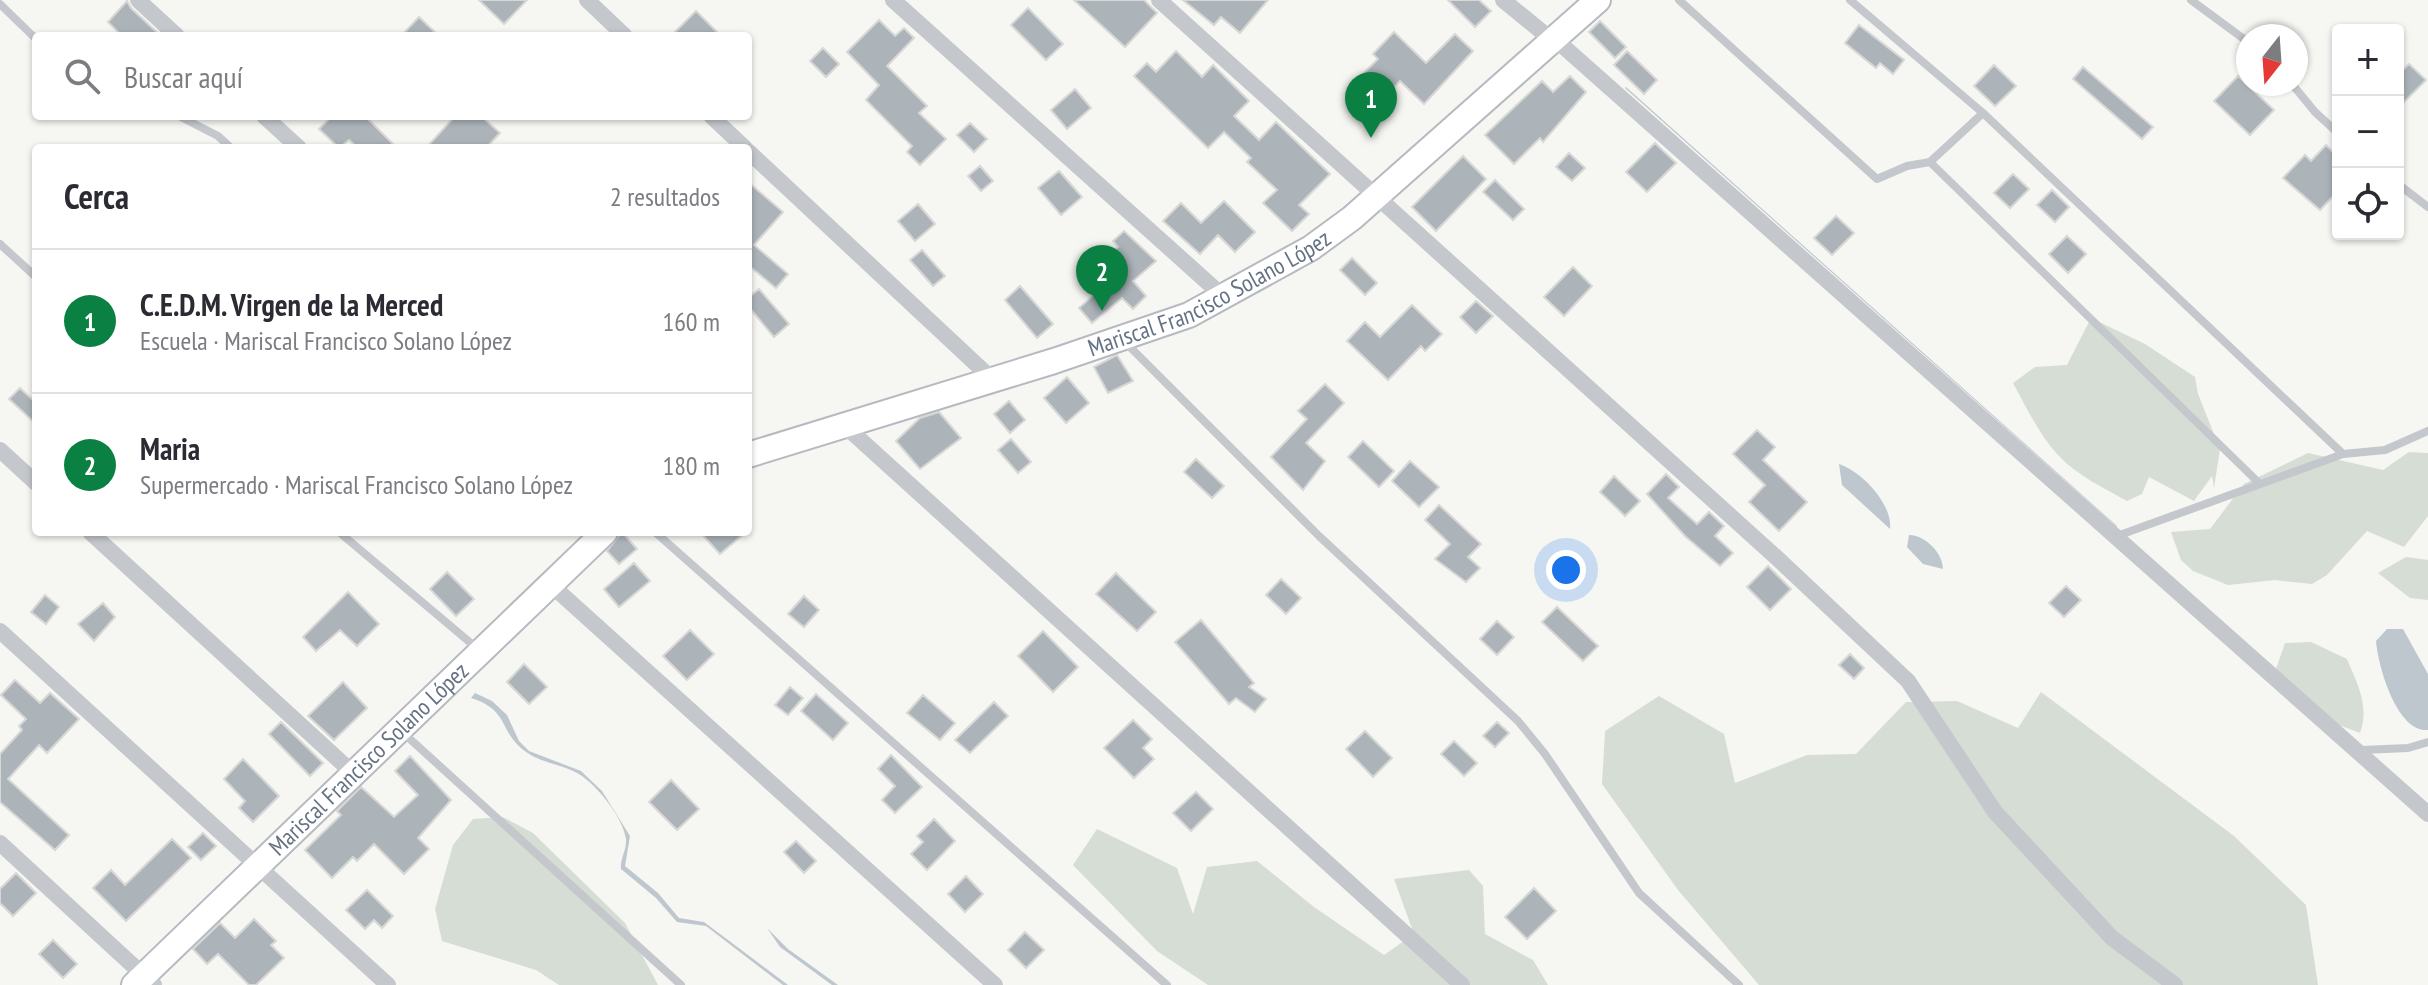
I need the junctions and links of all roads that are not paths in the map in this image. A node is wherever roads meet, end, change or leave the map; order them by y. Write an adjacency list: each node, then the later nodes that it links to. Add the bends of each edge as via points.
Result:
1 (138, 0): 11 (street)
2 (587, 0): 12 (street)
3 (893, 0): 32 (street)
4 (1159, 0): 28 (street)
5 (1503, 0): 15 (street)
6 (1598, 0): 15 (main road, Mariscal Francisco Solano López)
7 (1679, 0): 26 (lane, via 1873,177)
8 (1850, 0): 17 (lane)
9 (2191, 0): 13 (lane)
10 (0, 4): 14 (lane)
11 (173, 32)
12 (621, 32)
13 (2236, 33)
14 (32, 35)
15 (1554, 40): 28 (main road, Mariscal Francisco Solano López); 46 (street)
16 (2302, 96): 21 (lane)
17 (1983, 113): 26 (lane); 39 (lane)
18 (187, 120): 22 (lane)
19 (268, 120): 23 (street)
20 (715, 120): 24 (street)
21 (2332, 128)
22 (226, 144)
23 (295, 144)
24 (736, 144)
25 (752, 159): 34 (street)
26 (1930, 162): 41 (lane)
27 (2404, 189): 29 (lane)
28 (1376, 198): 32 (main road, Mariscal Francisco Solano López, via 1311,248); 64 (street, via 1908,681 1995,812 2112,938)
29 (2428, 207)
30 (0, 244): 31 (lane)
31 (32, 273)
32 (1225, 298): 33 (main road, Mariscal Francisco Solano López)
33 (1123, 339): 34 (main road, Mariscal Francisco Solano López); 63 (lane, via 1319,536 1518,721 1639,893)
34 (992, 379): 35 (main road, Mariscal Francisco Solano López)
35 (844, 425): 38 (main road, Mariscal Francisco Solano López); 62 (street)
36 (2428, 431): 39 (lane, via 2385,450)
37 (0, 450): 40 (street)
38 (752, 454)
39 (2343, 454): 41 (lane)
40 (32, 479)
41 (2260, 484): 46 (lane)
42 (94, 536): 53 (street)
43 (344, 536): 49 (lane)
44 (601, 536): 47 (main road, Mariscal Francisco Solano López)
45 (660, 536): 61 (lane)
46 (2117, 536): 52 (street)
47 (549, 583): 49 (main road, Mariscal Francisco Solano López); 60 (street)
48 (0, 631): 56 (street)
49 (480, 651): 50 (main road, Mariscal Francisco Solano López)
50 (398, 728): 53 (main road, Mariscal Francisco Solano López); 59 (lane)
51 (2428, 742): 52 (lane)
52 (2356, 750): 54 (street)
53 (353, 773): 56 (main road, Mariscal Francisco Solano López)
54 (2428, 814)
55 (0, 843): 57 (street)
56 (256, 866): 57 (main road, Mariscal Francisco Solano López); 58 (street)
57 (144, 982)
58 (388, 985)
59 (681, 985)
60 (995, 985)
61 (1167, 985)
62 (1462, 985)
63 (1739, 985)
64 (2175, 985)

